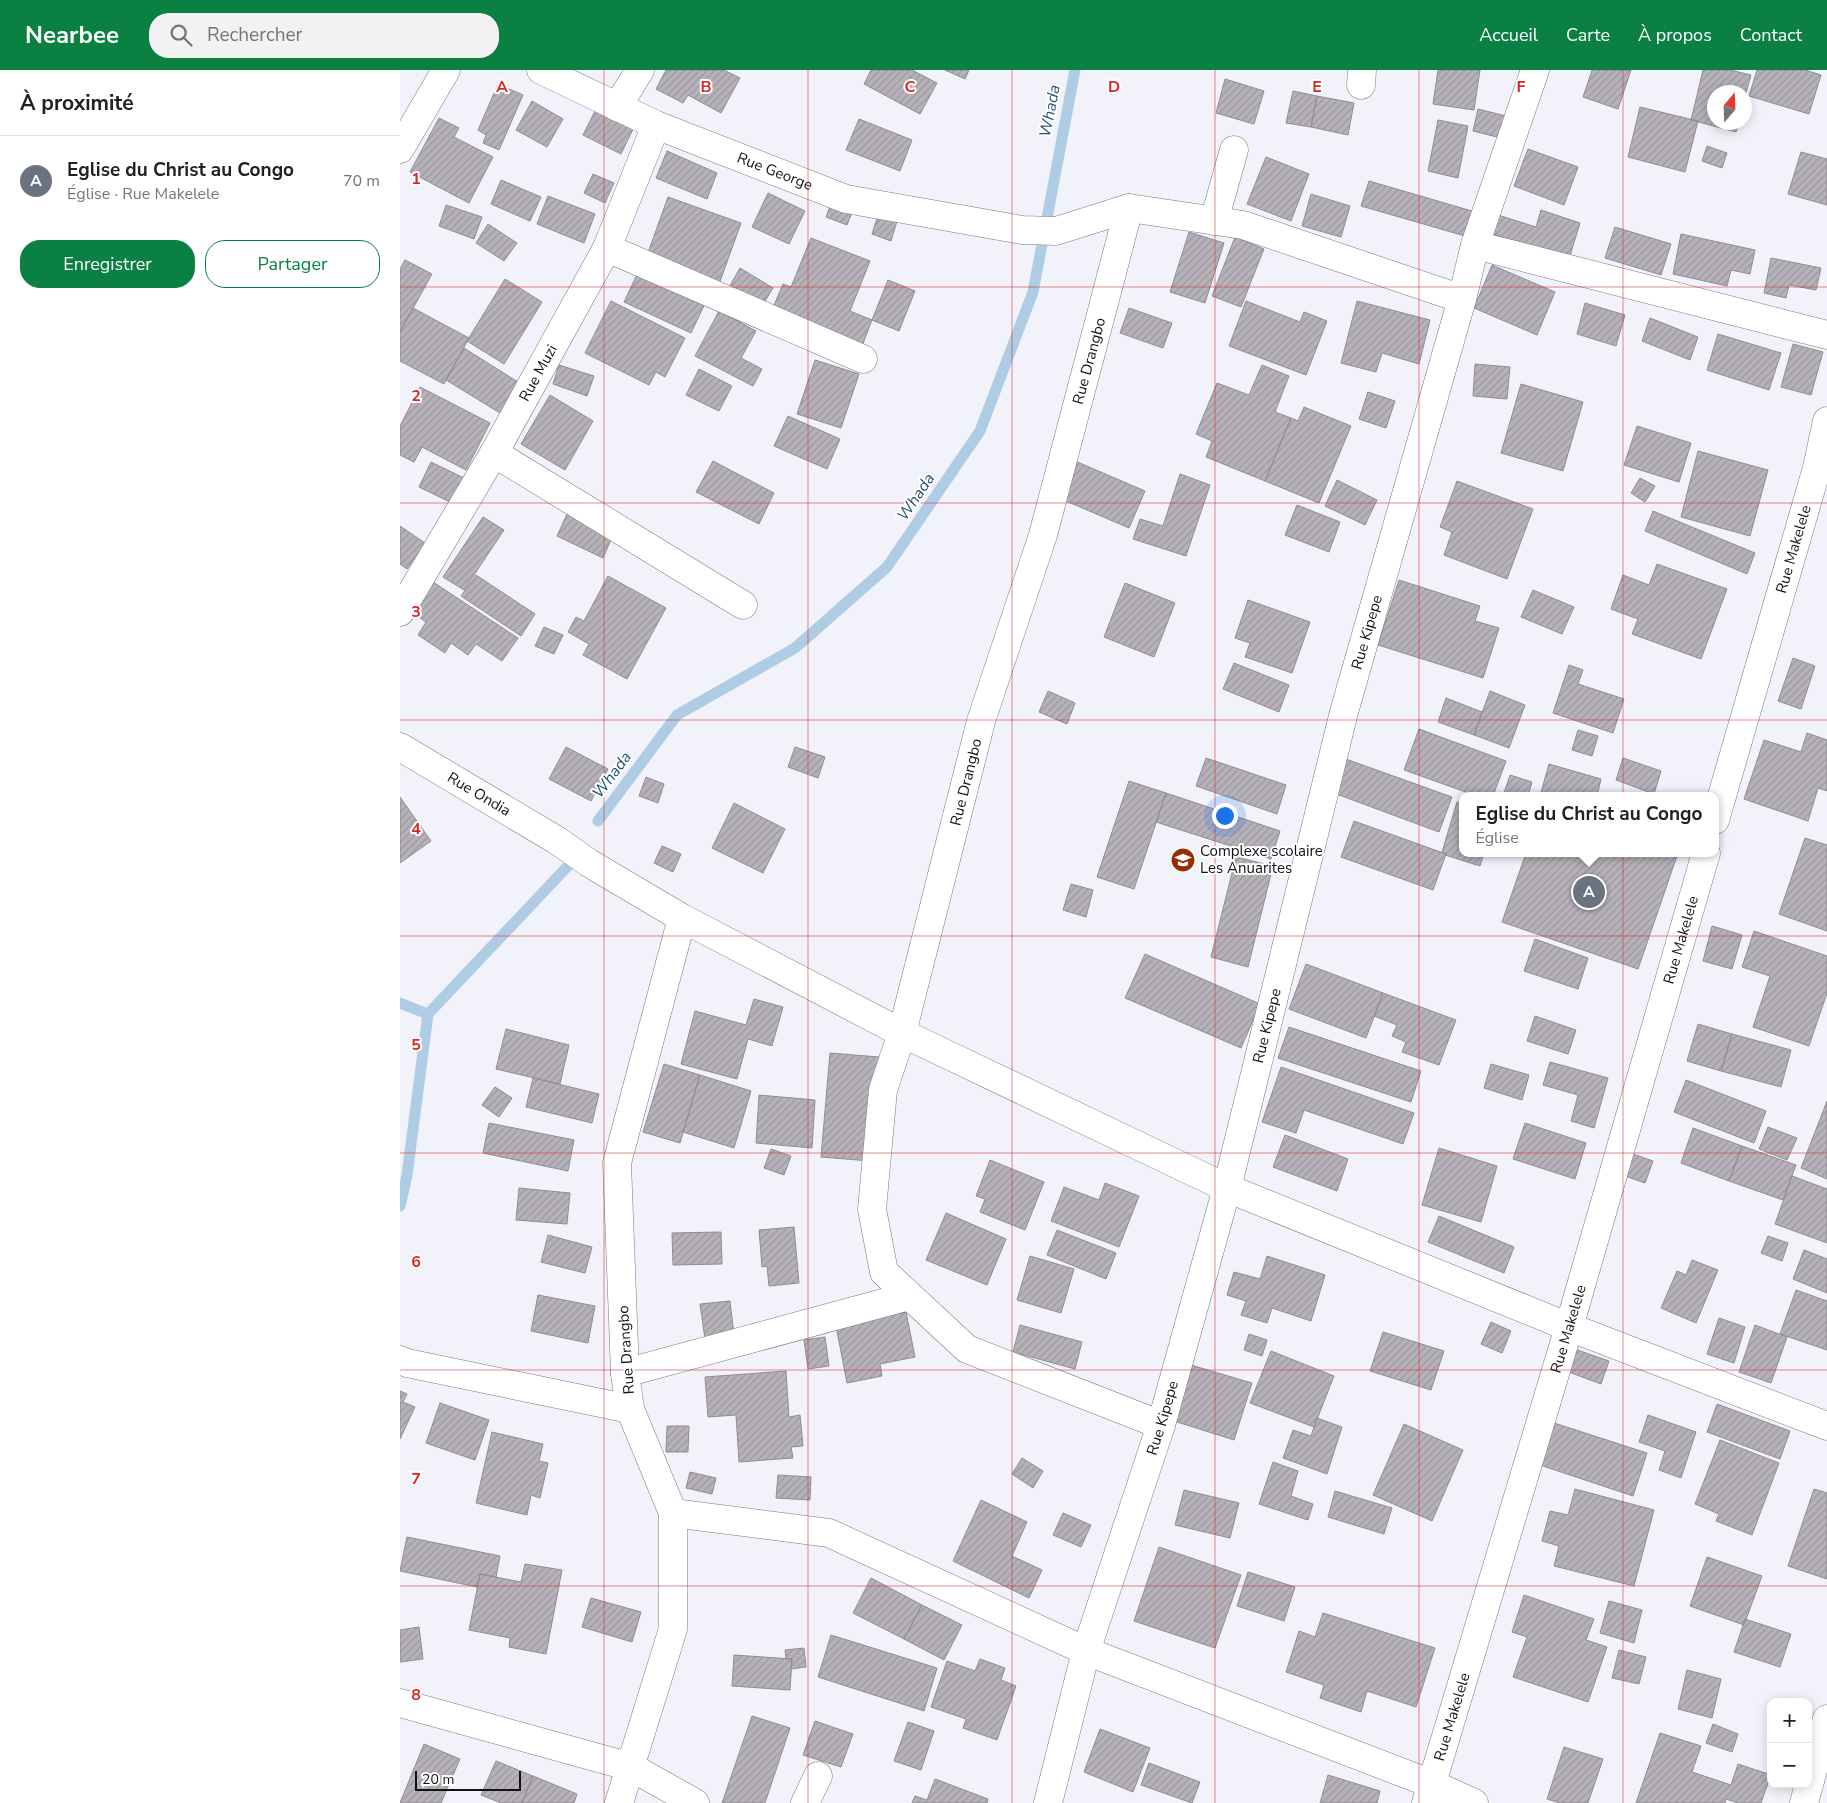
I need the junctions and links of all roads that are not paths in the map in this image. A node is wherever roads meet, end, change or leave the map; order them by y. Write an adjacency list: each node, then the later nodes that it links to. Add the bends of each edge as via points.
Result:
1 (446, 70): 7 (street)
2 (541, 70): 5 (street, Rue George)
3 (640, 70): 5 (street)
4 (1535, 70): 11 (street, Rue Kipepe)
5 (618, 107): 6 (street, Rue George)
6 (656, 125): 9 (street, Rue George, via 846,199 1022,230 1056,231); 12 (street, Rue Muzi)
7 (400, 149)
8 (1234, 150): 10 (street)
9 (1129, 208): 10 (street); 24 (street, Rue Drangbo, via 1046,524 982,721)
10 (1214, 221): 13 (street, via 1243,226)
11 (1475, 245): 13 (street, Rue Kipepe); 14 (street)
12 (607, 248): 15 (street); 17 (street, Rue Muzi)
13 (1462, 299): 25 (street, Rue Kipepe, via 1344,712)
14 (1827, 335)
15 (863, 360)
16 (1827, 421): 21 (street, Rue Makelele, via 1817,468)
17 (494, 453): 18 (street); 19 (street, Rue Muzi)
18 (743, 605)
19 (400, 612)
20 (400, 747): 23 (street, Rue Ondia)
21 (1719, 806)
22 (1705, 857): 27 (street, Rue Makelele)
23 (682, 918): 24 (street, Rue Ondia); 29 (street, Rue Drangbo, via 618,1163)
24 (902, 1033): 25 (street, Rue Ondia); 26 (street, Rue Drangbo, via 883,1090 872,1209 884,1272)
25 (1227, 1188): 27 (street, Rue Ondia); 31 (street, Rue Kipepe)
26 (909, 1296): 29 (street); 31 (street, Rue Drangbo, via 966,1349)
27 (1568, 1326): 32 (street, Rue Ondia); 39 (street, Rue Makelele)
28 (400, 1360): 30 (street)
29 (625, 1373): 30 (street, Rue Drangbo)
30 (630, 1409): 33 (street, Rue Drangbo)
31 (1161, 1425): 34 (street, Rue Kipepe)
32 (1827, 1426)
33 (673, 1514): 34 (street, via 829,1533); 37 (street, Rue Drangbo, via 672,1629)
34 (1086, 1651): 39 (street); 43 (street, Rue Kipepe)
35 (400, 1703): 37 (street)
36 (1827, 1719): 45 (street)
37 (631, 1767): 40 (street, Rue Drangbo); 41 (street)
38 (818, 1776): 42 (street)
39 (1429, 1794): 44 (street)
40 (619, 1803)
41 (695, 1803)
42 (804, 1803)
43 (1048, 1803)
44 (1474, 1803)
45 (1804, 1803)

